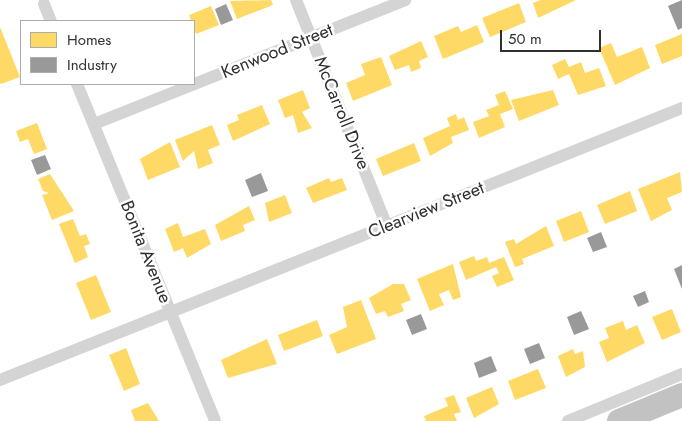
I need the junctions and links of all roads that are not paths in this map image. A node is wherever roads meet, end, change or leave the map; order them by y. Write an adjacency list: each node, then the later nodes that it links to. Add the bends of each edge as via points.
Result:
1 (296, 0): 5 (street, McCarroll Drive)
2 (405, 0): 5 (street, Kenwood Street)
3 (44, 4): 4 (street)
4 (51, 20)
5 (311, 37): 6 (street, Kenwood Street); 11 (street, McCarroll Drive)
6 (195, 84)
7 (77, 85): 10 (street, Bonita Avenue)
8 (191, 85): 10 (street, Kenwood Street)
9 (682, 108): 11 (street, Clearview Street)
10 (94, 124): 12 (street, Bonita Avenue)
11 (387, 226): 12 (street, Clearview Street)
12 (171, 312): 14 (street, Clearview Street); 16 (street, Bonita Avenue)
13 (682, 374): 17 (street)
14 (0, 380)
15 (682, 395): 18 (highway)
16 (216, 421)
17 (568, 421)
18 (619, 421)

